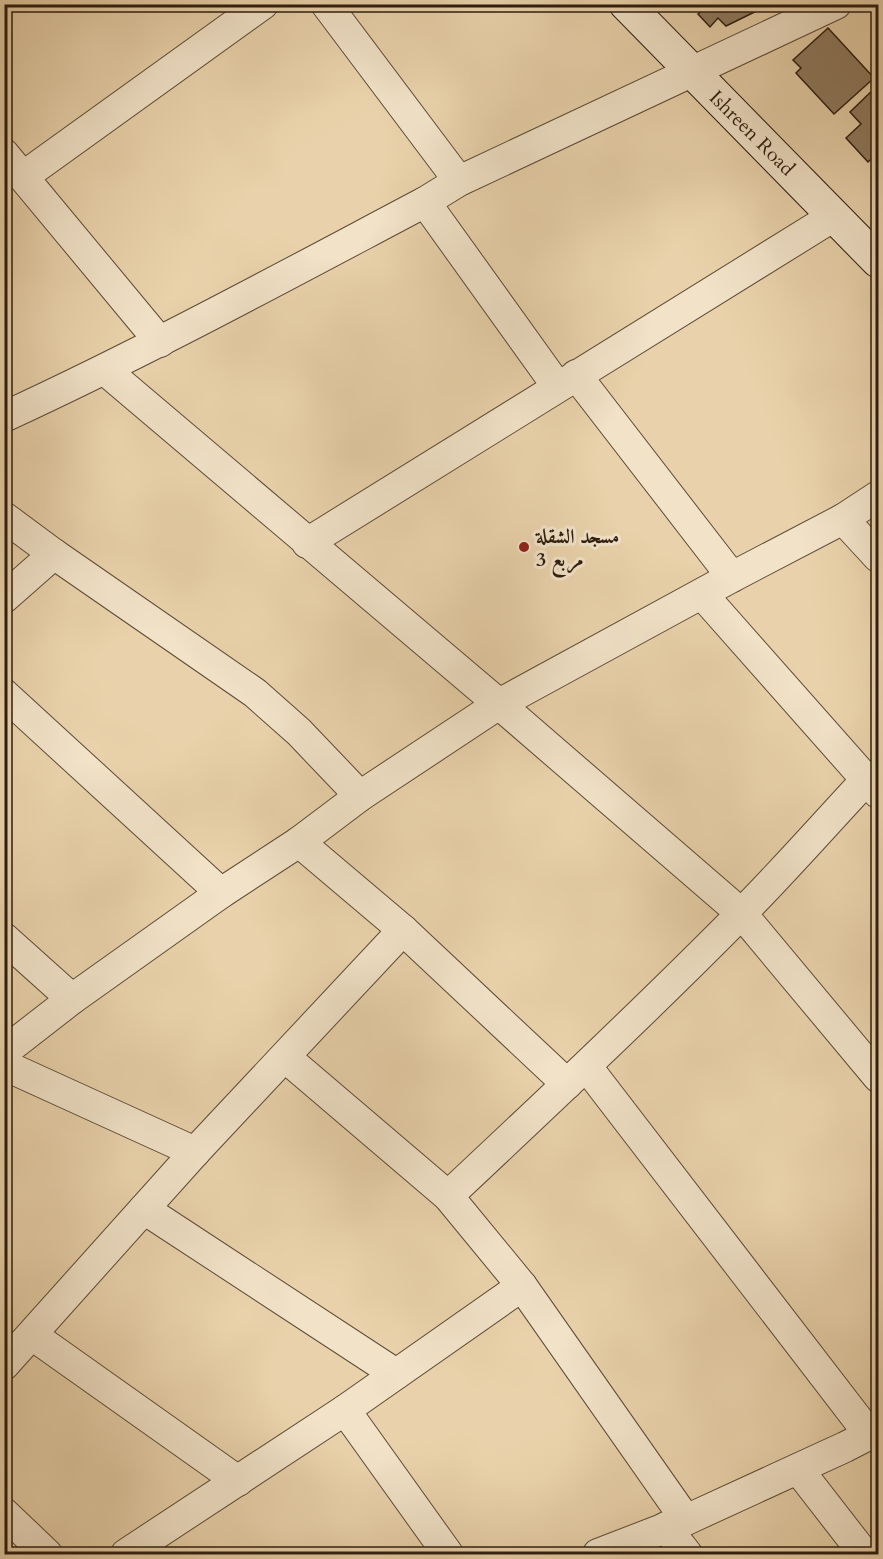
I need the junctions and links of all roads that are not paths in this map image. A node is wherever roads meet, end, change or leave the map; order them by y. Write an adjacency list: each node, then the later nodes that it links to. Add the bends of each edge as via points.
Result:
1 (263, 4): 7 (street)
2 (326, 4): 8 (street)
3 (626, 4): 5 (street, Ishreen Road)
4 (836, 4): 5 (street)
5 (693, 73): 8 (street); 10 (street, Ishreen Road)
6 (4, 154): 7 (street)
7 (24, 176): 12 (street)
8 (459, 181): 9 (street)
9 (424, 202): 12 (street); 14 (street)
10 (834, 216): 11 (street, Ishreen Road); 14 (street)
11 (879, 261)
12 (160, 342): 13 (street)
13 (105, 370): 15 (street); 19 (street)
14 (567, 381): 19 (street); 22 (street)
15 (4, 417)
16 (879, 496): 18 (street)
17 (4, 517): 20 (street)
18 (843, 519): 21 (street); 22 (street)
19 (307, 543): 26 (street)
20 (54, 554): 24 (street); 28 (street, via 255,693)
21 (879, 557)
22 (732, 577): 23 (street)
23 (702, 594): 26 (street); 27 (street)
24 (4, 597)
25 (4, 694): 30 (street)
26 (499, 704): 28 (street); 31 (street)
27 (873, 786): 31 (street)
28 (360, 796): 29 (street)
29 (299, 842): 30 (street); 32 (street)
30 (221, 893): 34 (street)
31 (741, 914): 38 (street); 39 (street)
32 (403, 930): 36 (street); 38 (street)
33 (4, 938): 34 (street)
34 (72, 999): 35 (street)
35 (4, 1052)
36 (285, 1058): 40 (street); 41 (street)
37 (4, 1065): 40 (street)
38 (577, 1076): 41 (street); 48 (street)
39 (879, 1077)
40 (195, 1152): 42 (street)
41 (448, 1196): 43 (street)
42 (144, 1209): 44 (street); 46 (street)
43 (522, 1286): 46 (street); 52 (street)
44 (32, 1335): 45 (street); 50 (street)
45 (4, 1365)
46 (396, 1374): 47 (street)
47 (345, 1410): 50 (street); 55 (street)
48 (874, 1432): 49 (street)
49 (798, 1469): 52 (street); 58 (street)
50 (238, 1481): 54 (street)
51 (4, 1514): 53 (street)
52 (676, 1524): 56 (street); 57 (street)
53 (47, 1554)
54 (126, 1554)
55 (448, 1554)
56 (598, 1554)
57 (687, 1554)
58 (864, 1554)

